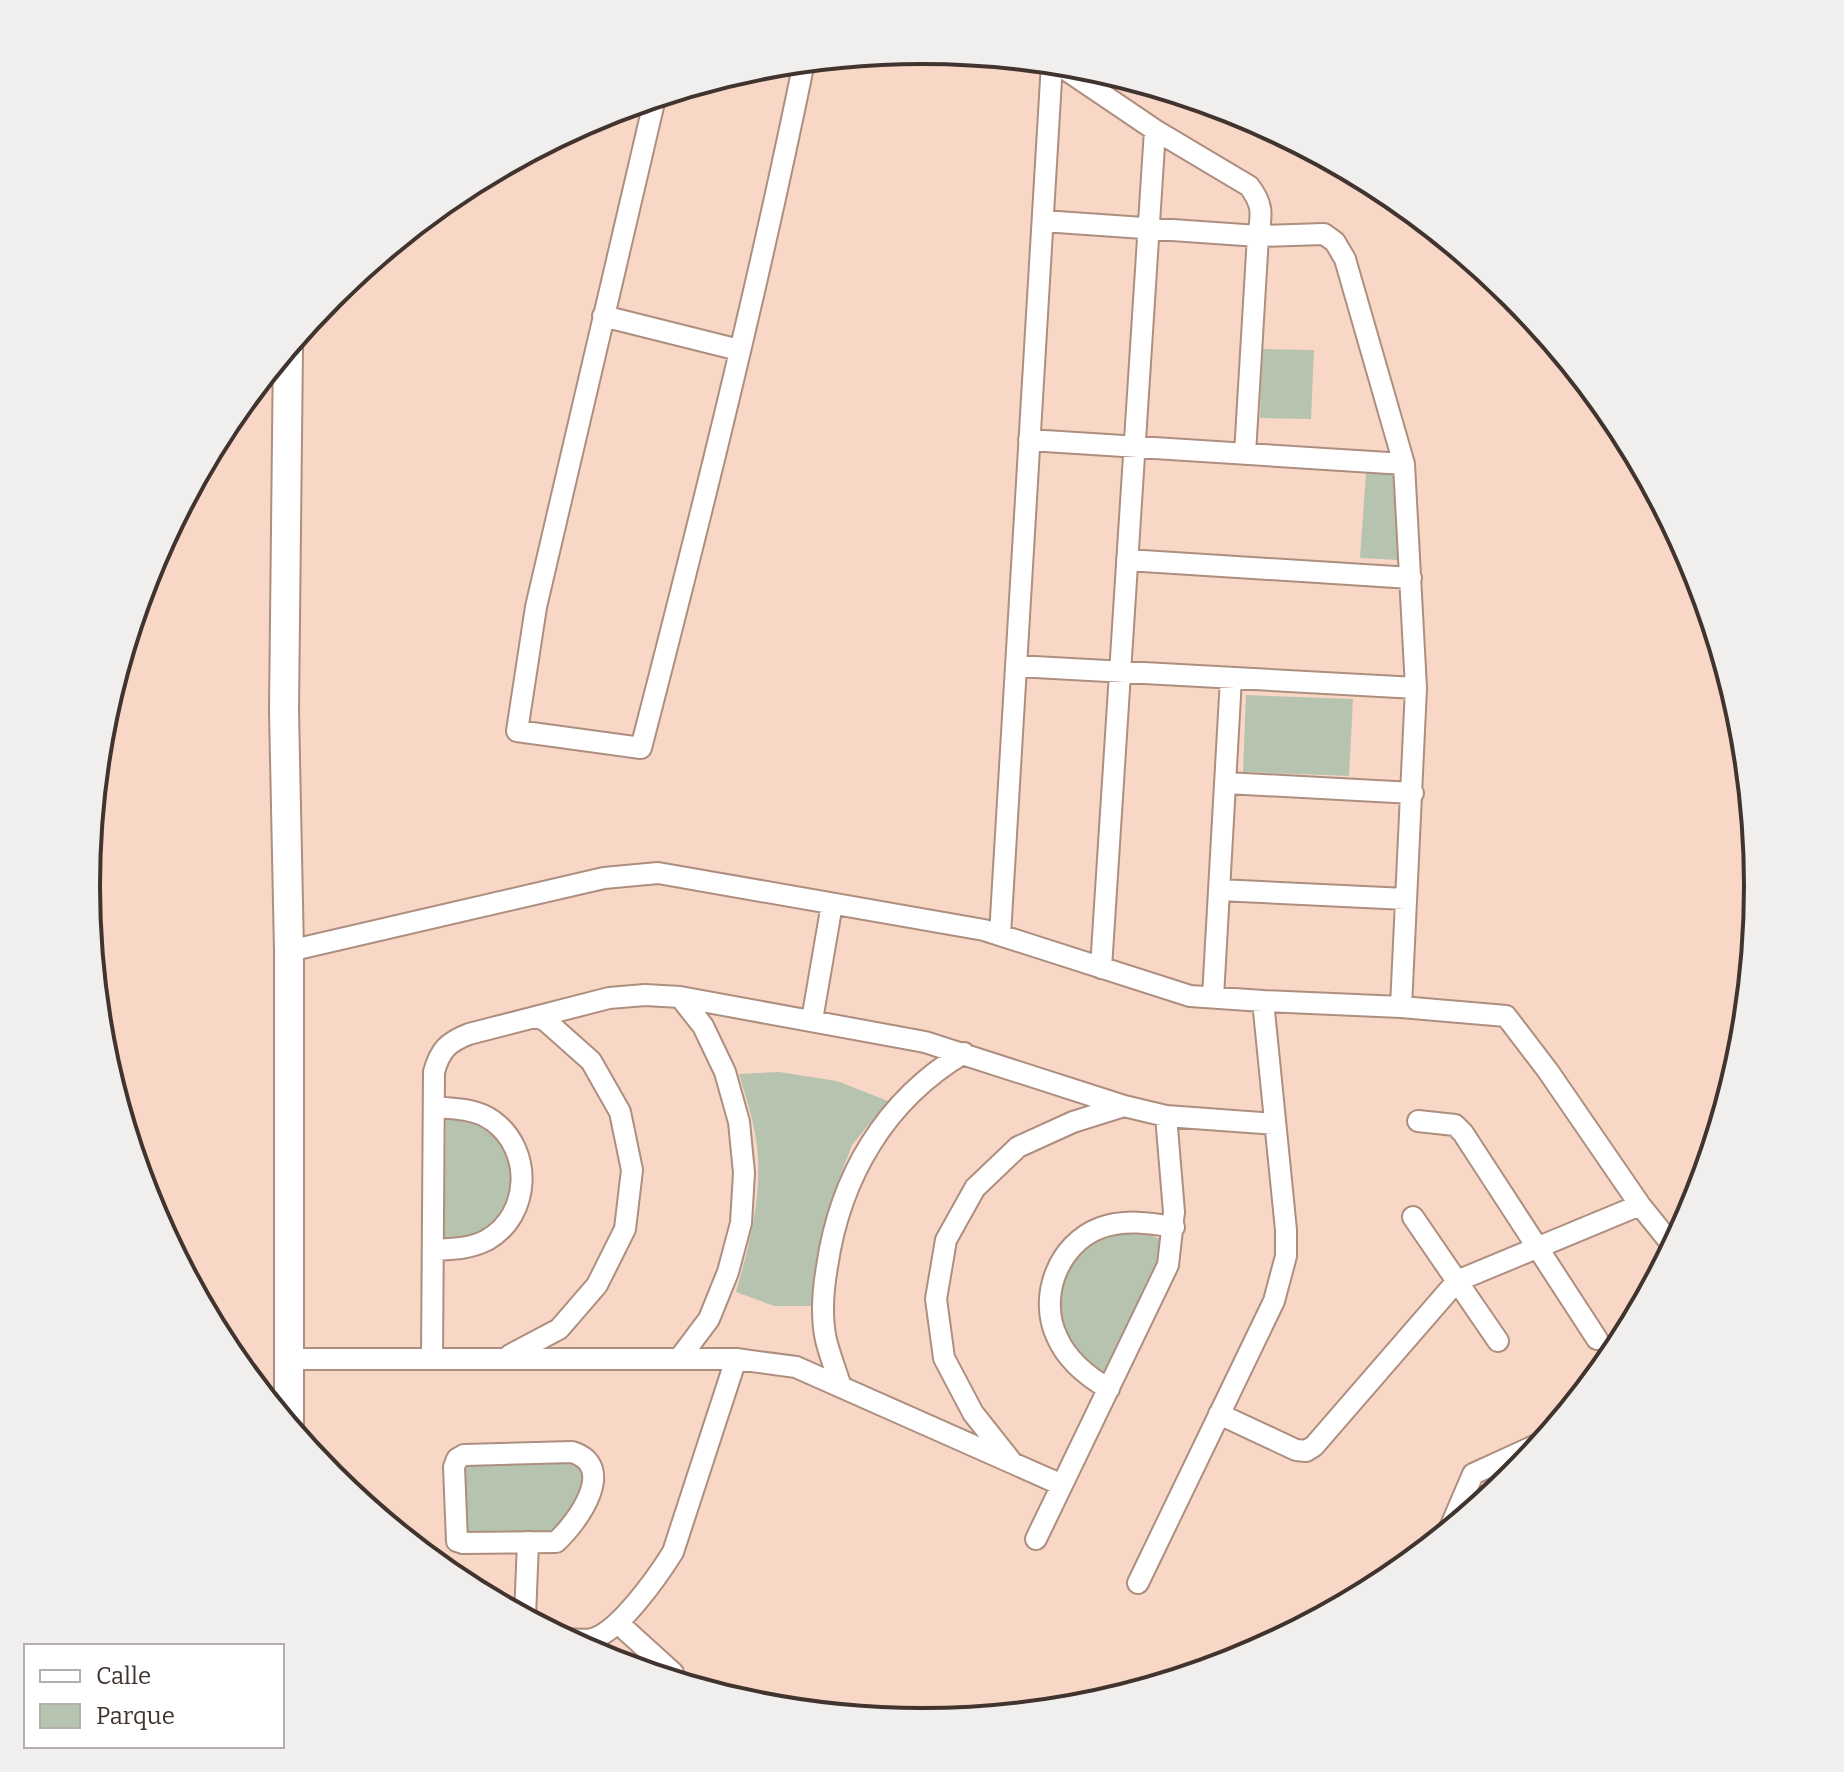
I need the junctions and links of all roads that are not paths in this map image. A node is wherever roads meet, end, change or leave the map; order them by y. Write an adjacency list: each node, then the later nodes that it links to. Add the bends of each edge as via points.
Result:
1 (802, 73): 10 (street)
2 (1053, 75): 6 (street)
3 (1079, 79): 5 (street)
4 (652, 110): 9 (street)
5 (1155, 130): 7 (street); 8 (street, via 1249,186 1263,213)
6 (1043, 221): 7 (street); 12 (street)
7 (1149, 228): 8 (street); 13 (street)
8 (1258, 236): 14 (street); 15 (street, via 1324,234 1335,242 1345,259)
9 (603, 316): 10 (street); 10 (street, via 536,607 517,731 641,748)
10 (739, 350)
11 (288, 364): 28 (street, via 284,710)
12 (1029, 440): 13 (street); 18 (street)
13 (1135, 447): 14 (street); 16 (street)
14 (1245, 454): 15 (street)
15 (1404, 464): 17 (street)
16 (1127, 560): 17 (street); 19 (street)
17 (1411, 578): 21 (street)
18 (1016, 666): 19 (street); 27 (street)
19 (1120, 672): 20 (street); 29 (street)
20 (1231, 678): 21 (street); 22 (street)
21 (1416, 688): 23 (street)
22 (1226, 783): 23 (street); 24 (street)
23 (1413, 793): 25 (street)
24 (1219, 890): 25 (street); 31 (street)
25 (1406, 899): 33 (street)
26 (832, 904): 27 (street); 28 (street, via 658,873 604,878); 35 (street)
27 (1000, 935): 29 (street)
28 (289, 951): 52 (street)
29 (1101, 968): 31 (street, via 1190,996)
30 (680, 997): 34 (street, via 609,998); 35 (street); 54 (street, via 703,1026 725,1072 739,1122 744,1173 741,1223 728,1272 709,1319)
31 (1213, 997): 32 (street)
32 (1263, 1001): 33 (street); 41 (street)
33 (1401, 1007): 42 (street, via 1506,1016)
34 (538, 1017): 38 (street, via 450,1041 434,1072); 51 (street, via 591,1061 620,1112 632,1170 625,1229 597,1285 559,1329)
35 (812, 1020): 36 (street)
36 (964, 1053): 37 (street); 56 (street, via 900,1102 870,1143 847,1189 831,1236 824,1288 825,1338)
37 (1124, 1106): 39 (street); 61 (street, via 1018,1147 975,1188 946,1240 936,1299 944,1358 973,1413)
38 (434, 1107): 47 (street); 47 (street, via 470,1110 492,1120 515,1147 523,1182 518,1205 505,1226 487,1240 466,1248)
39 (1166, 1116): 41 (street); 44 (street)
40 (1418, 1121): 46 (street, via 1455,1125 1463,1133)
41 (1275, 1124): 59 (street, via 1286,1256 1274,1301)
42 (1640, 1205): 45 (street); 46 (street)
43 (1413, 1217): 48 (street)
44 (1174, 1227): 57 (street, via 1161,1284); 57 (street, via 1124,1223 1099,1229 1077,1242 1050,1287 1049,1313 1057,1338 1089,1377)
45 (1665, 1236)
46 (1538, 1246): 48 (street); 49 (street)
47 (433, 1250): 53 (street)
48 (1457, 1281): 50 (street); 59 (street, via 1306,1451)
49 (1597, 1339)
50 (1498, 1341)
51 (502, 1358): 53 (street); 54 (street)
52 (288, 1359): 53 (street); 58 (street)
53 (432, 1359)
54 (679, 1359): 55 (street)
55 (736, 1359): 56 (street, via 796,1367); 68 (street, via 673,1552)
56 (841, 1387): 61 (street)
57 (1109, 1389): 62 (street)
58 (289, 1409)
59 (1219, 1414): 66 (street)
60 (1514, 1455): 63 (street, via 1473,1474)
61 (1012, 1463): 62 (street)
62 (1062, 1485): 64 (street)
63 (1458, 1509)
64 (1036, 1539)
65 (528, 1542): 65 (street, via 457,1541 457,1459 572,1452 592,1463 595,1475 572,1528 556,1542); 67 (street)
66 (1138, 1583)
67 (525, 1606)
68 (618, 1623): 69 (street); 70 (street)
69 (593, 1639)
70 (666, 1666)

